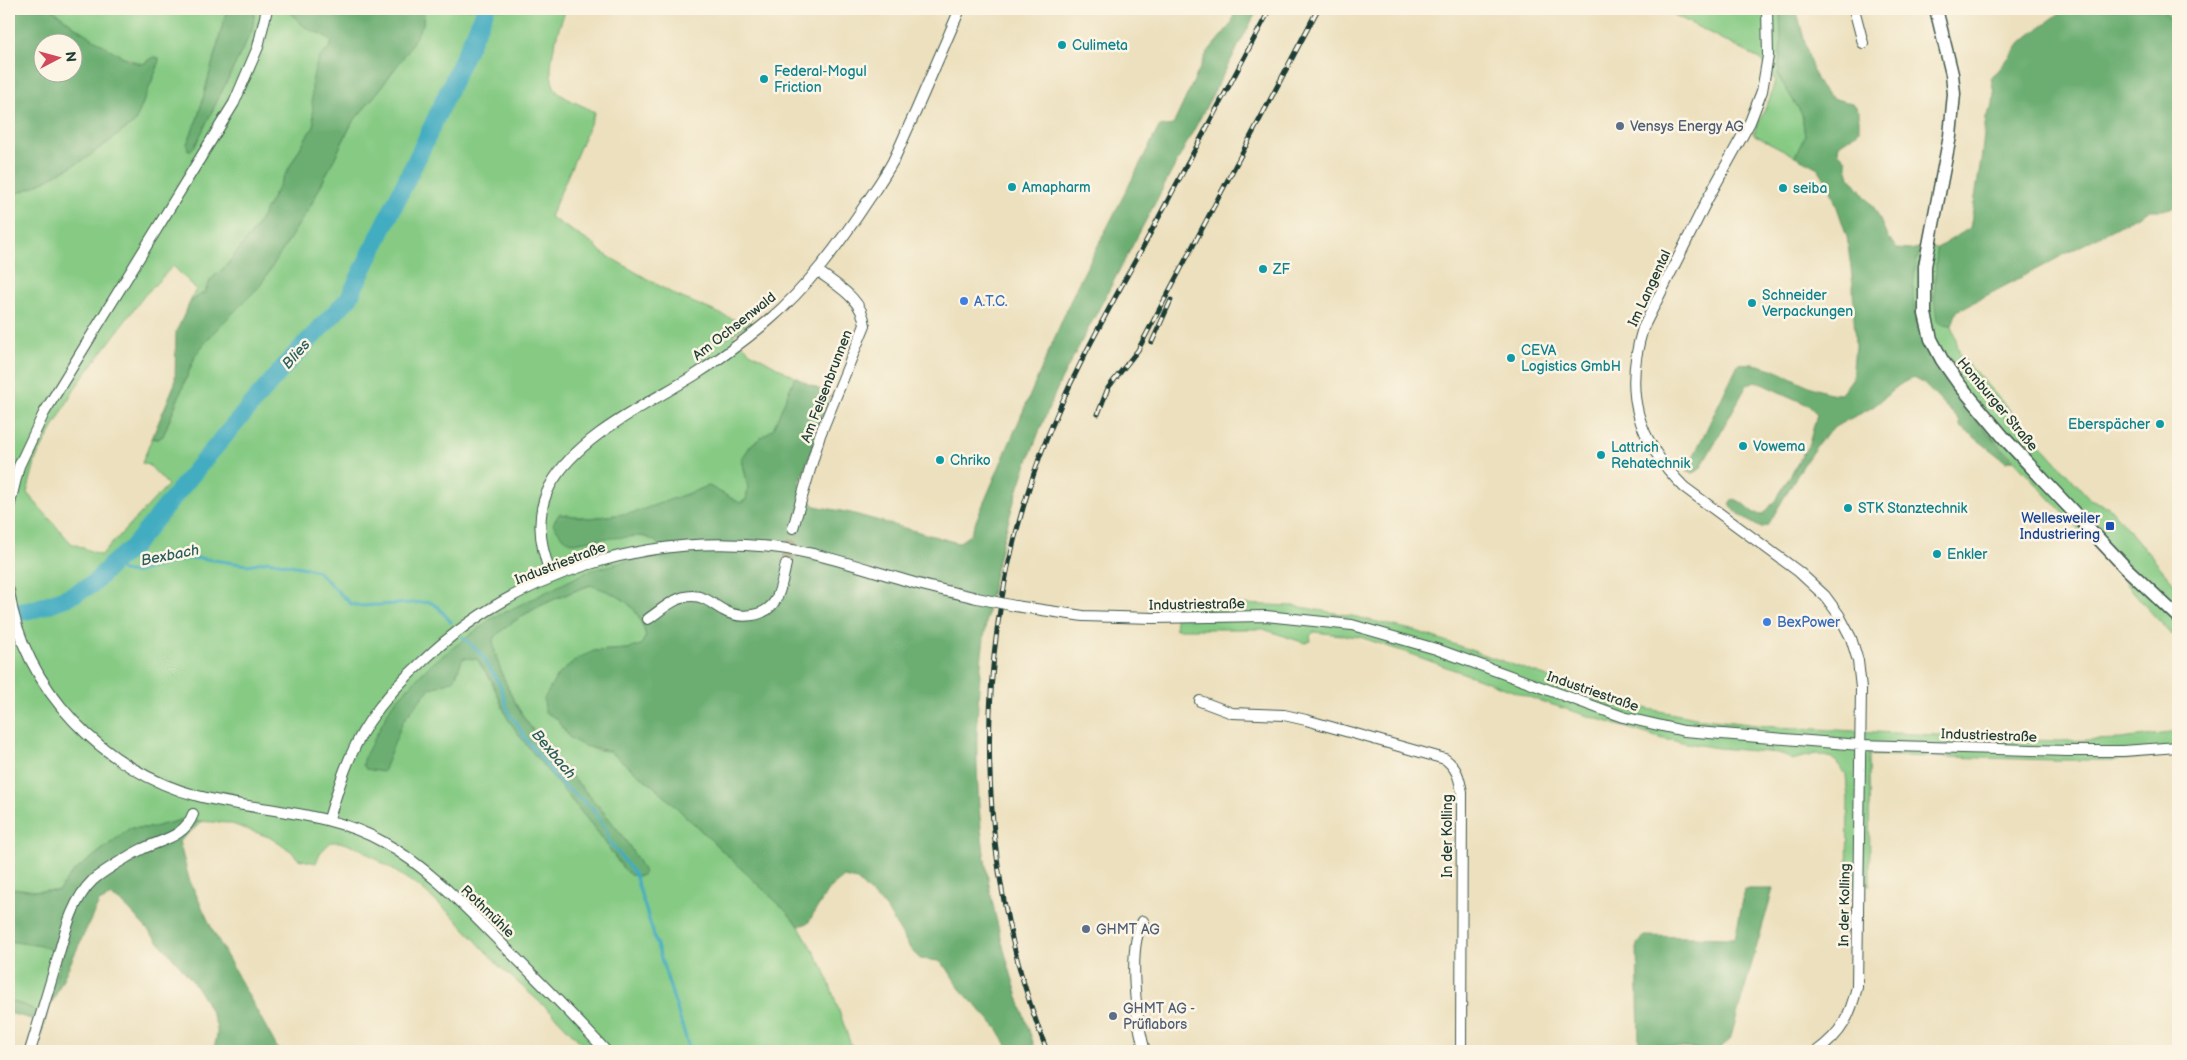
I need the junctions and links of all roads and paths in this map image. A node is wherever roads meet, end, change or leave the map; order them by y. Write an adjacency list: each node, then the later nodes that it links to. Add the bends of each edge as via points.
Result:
1 (267, 9): 8 (street, via 258,47 234,103 64,378 27,444 14,480)
2 (960, 9): 7 (street, Am Ochsenwald, via 893,161 850,229)
3 (1767, 9): 16 (street, Im Langental, via 1768,56 1762,91 1750,122 1643,328 1634,368 1637,413 1654,454 1678,482 1799,572 1825,596 1839,615 1858,661)
4 (1854, 9): 6 (street)
5 (1936, 9): 13 (main road, Homburger Straße, via 1954,94 1950,136 1925,266 1925,314 1931,339 1959,384 2005,439 2126,568)
6 (1863, 43)
7 (818, 271): 9 (street, Am Felsenbrunnen, via 855,300 864,316 864,325 820,434); 11 (street, Am Ochsenwald, via 769,320 696,374 626,416 567,461 549,487 542,509 539,537)
8 (9, 507)
9 (793, 528)
10 (786, 564): 14 (street, via 774,604 760,613 736,616 702,597 690,596 673,602)
11 (552, 577): 16 (street, Industriestraße, bridge, via 600,560 657,548 708,544 773,547 815,554 937,590 1083,616 1266,616 1352,625 1436,649 1615,714 1652,724 1742,737); 19 (street, Industriestraße, via 508,598 463,627 405,677 369,722 354,749 338,786)
12 (9, 591): 19 (street, Rothmühle, via 14,616 32,662 45,684 71,718 118,760 174,789 199,796)
13 (2178, 617)
14 (648, 619)
15 (1200, 702): 24 (street, In der Kolling, via 1232,713 1284,715 1306,720 1445,758 1453,764 1462,792)
16 (1860, 745): 17 (street, Industriestraße, via 2067,752); 25 (street, In der Kolling, via 1856,987 1839,1032)
17 (2178, 747)
18 (194, 814): 21 (street, via 183,830 140,850 94,880 80,898 65,935)
19 (329, 819): 22 (street, Rothmühle, via 368,834 412,860 473,915)
20 (1143, 921): 23 (street, via 1133,955)
21 (30, 1051)
22 (606, 1051)
23 (1145, 1051)
24 (1461, 1051)
25 (1817, 1051)

